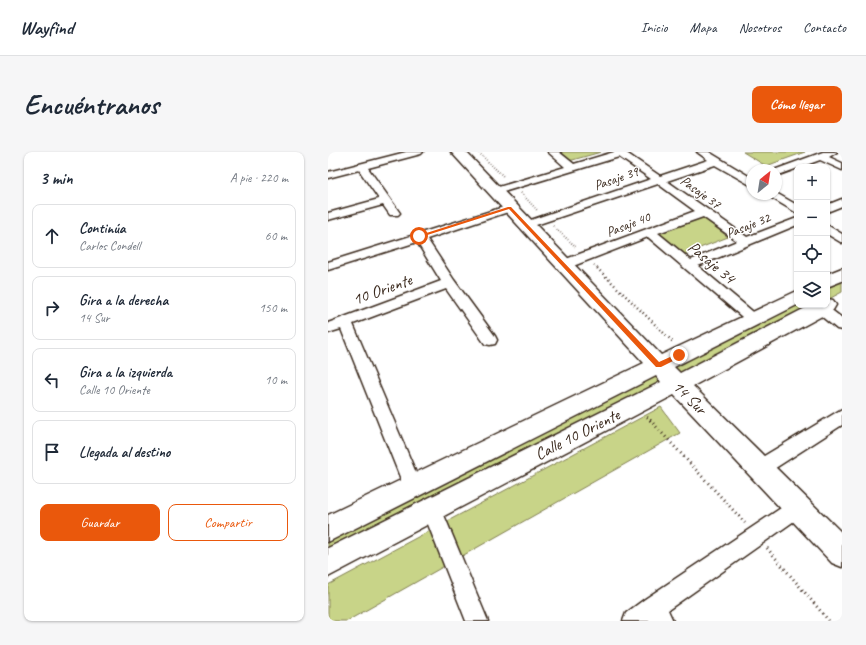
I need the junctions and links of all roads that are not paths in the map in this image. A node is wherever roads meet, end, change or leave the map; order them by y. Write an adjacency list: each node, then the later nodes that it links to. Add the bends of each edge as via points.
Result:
1 (418, 152): 9 (street)
2 (458, 152): 16 (main road, 14 Sur)
3 (553, 152): 10 (street)
4 (620, 152): 10 (street); 15 (street, Pasaje 37)
5 (702, 152): 8 (street)
6 (832, 152): 7 (street)
7 (820, 156): 11 (street); 12 (street)
8 (716, 161): 14 (street); 15 (street, Pasaje 39)
9 (362, 167): 13 (street); 18 (street)
10 (572, 167): 16 (street)
11 (842, 167)
12 (782, 171)
13 (328, 175)
14 (746, 178)
15 (660, 180): 23 (street, Pasaje 37); 27 (street, Pasaje 39)
16 (496, 191): 21 (main road, 14 Sur)
17 (780, 200): 22 (street)
18 (385, 201): 24 (street); 25 (street)
19 (842, 202): 20 (street)
20 (830, 207)
21 (510, 208): 27 (main road, 14 Sur); 30 (street)
22 (794, 208)
23 (704, 212): 29 (street, Pasaje 40); 32 (street, Pasaje 37)
24 (394, 213)
25 (328, 217)
26 (794, 222): 32 (street, Pasaje 32)
27 (526, 225): 33 (main road, 14 Sur)
28 (830, 231): 31 (street)
29 (649, 232): 33 (street, Pasaje 40); 35 (street, Pasaje 34)
30 (419, 236): 34 (street); 38 (street)
31 (842, 239)
32 (746, 242): 35 (street, Pasaje 32)
33 (563, 265): 49 (main road, 14 Sur)
34 (328, 266)
35 (688, 266): 44 (street, Pasaje 34)
36 (842, 274): 37 (main road)
37 (830, 280)
38 (449, 283): 45 (street, 10 Oriente); 48 (street)
39 (842, 296): 41 (main road, Calle 10 Oriente)
40 (794, 298): 44 (main road, Calle 10 Oriente)
41 (830, 303)
42 (820, 308): 50 (main road, Calle 10 Oriente)
43 (826, 308): 46 (street)
44 (753, 319): 49 (main road, Calle 10 Oriente)
45 (345, 321): 47 (street, 10 Oriente); 55 (street)
46 (842, 325)
47 (328, 328)
48 (490, 340)
49 (659, 365): 50 (main road, 14 Sur); 52 (main road, Calle 10 Oriente)
50 (676, 384): 53 (main road, Calle 10 Oriente); 54 (main road, 14 Sur)
51 (842, 416): 54 (street)
52 (498, 445): 53 (main road); 55 (main road, Calle 10 Oriente)
53 (512, 467): 57 (main road, Calle 10 Oriente)
54 (760, 468): 56 (main road, 14 Sur)
55 (413, 487): 58 (main road, Calle 10 Oriente)
56 (797, 508): 59 (main road, 14 Sur); 61 (street)
57 (432, 509): 60 (main road, Calle 10 Oriente); 62 (street)
58 (328, 529)
59 (842, 553)
60 (328, 562)
61 (658, 614): 63 (street)
62 (477, 621)
63 (634, 621)

